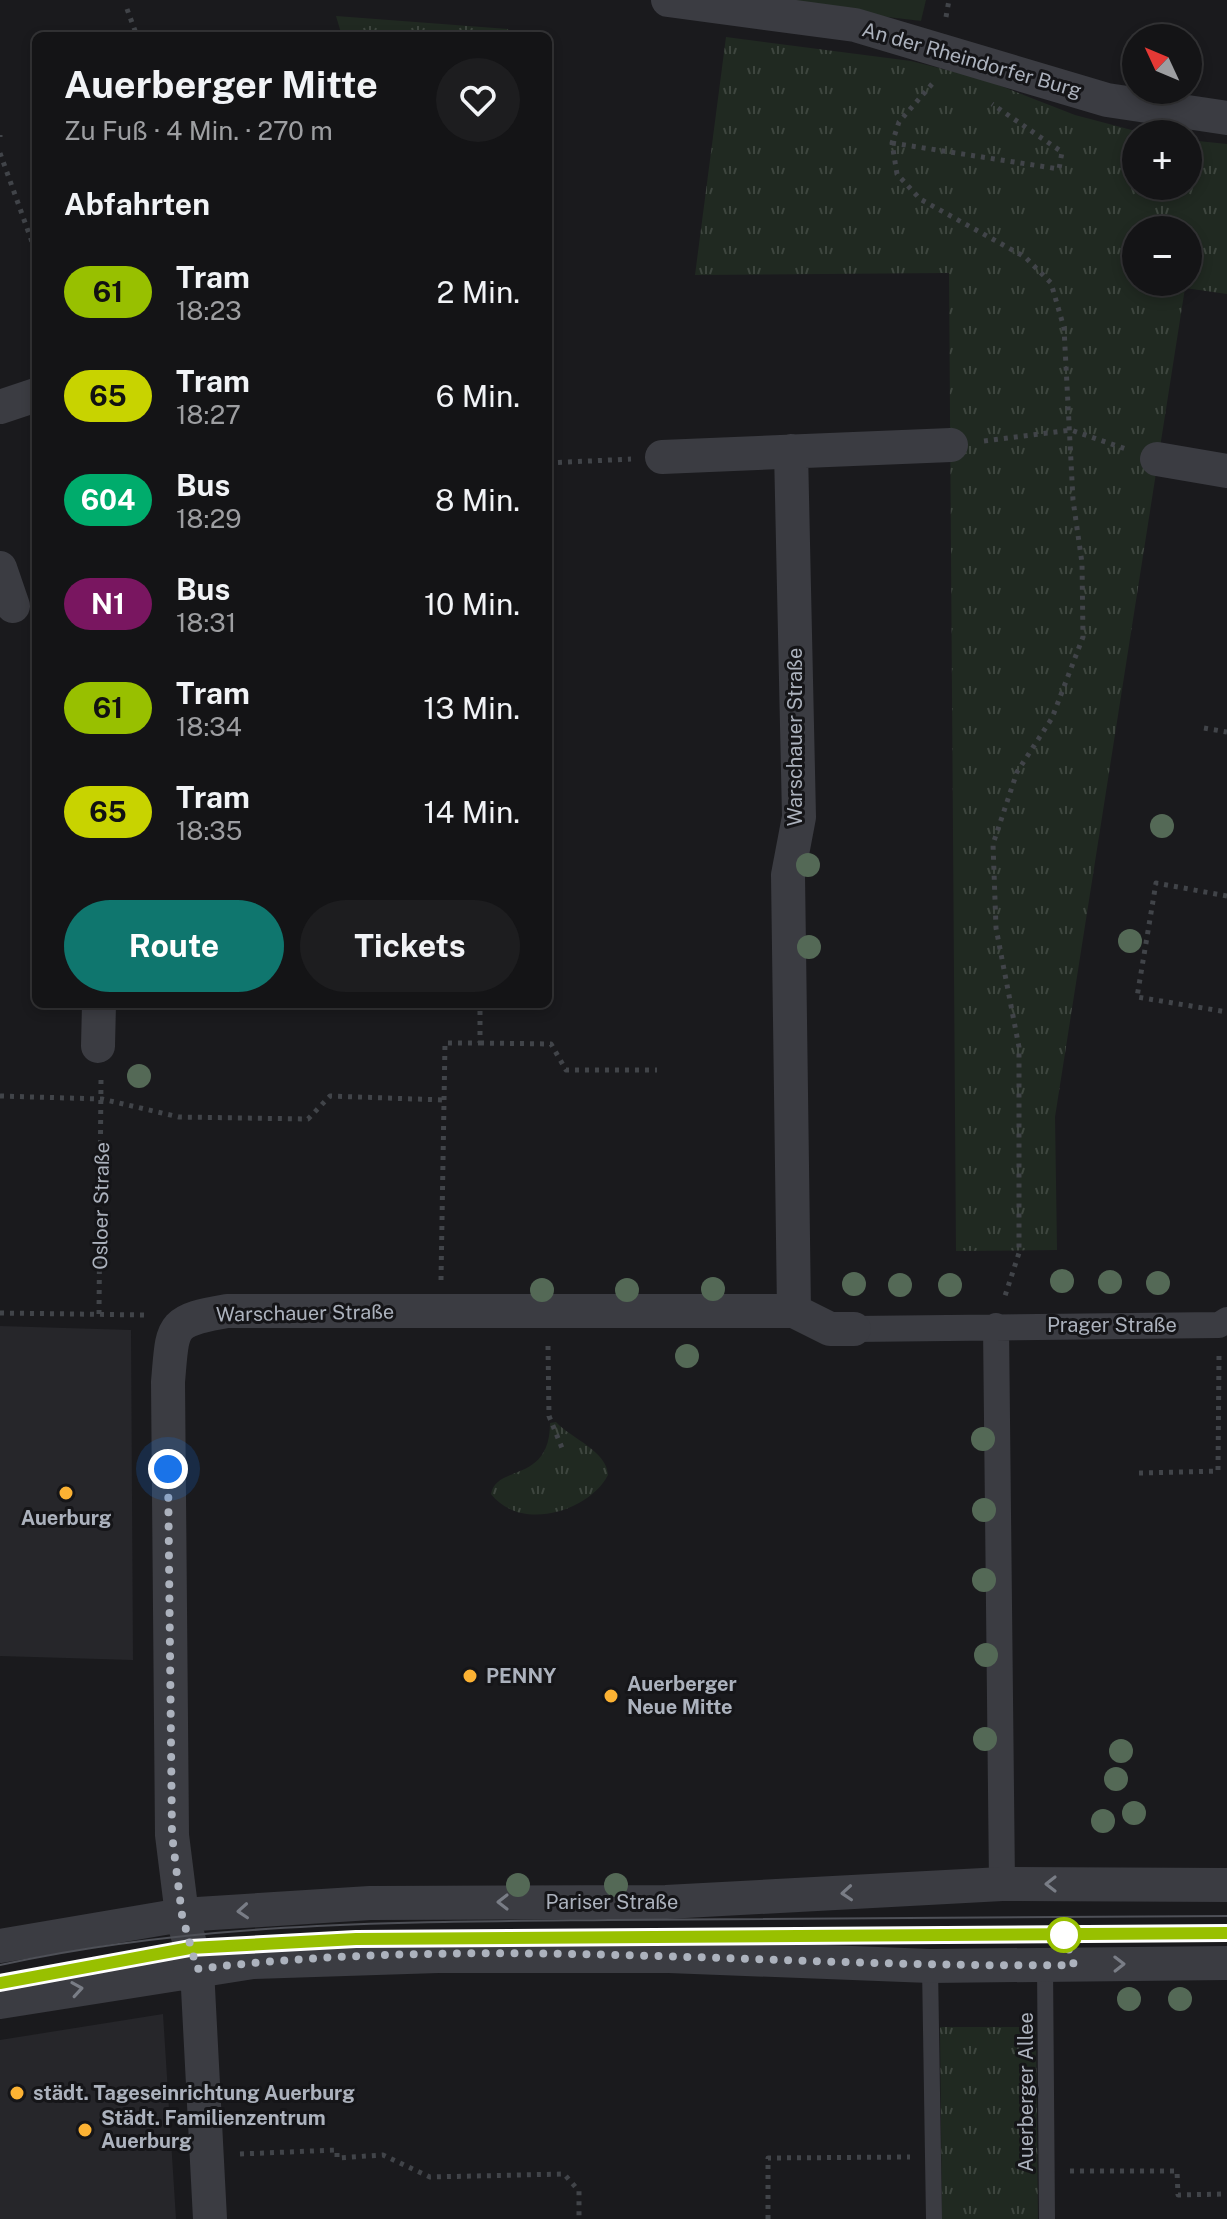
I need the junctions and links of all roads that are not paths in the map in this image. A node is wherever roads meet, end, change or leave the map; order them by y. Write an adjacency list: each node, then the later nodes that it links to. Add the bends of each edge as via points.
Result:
1 (668, 0): 2 (street, An der Rheindorfer Burg, via 855,25 1107,100)
2 (1227, 118)
3 (32, 396): 4 (street)
4 (0, 407)
5 (951, 445): 6 (street)
6 (791, 451): 7 (street); 14 (street, Warschauer Straße, via 799,817 788,875)
7 (662, 457)
8 (1157, 459): 9 (street)
9 (1227, 471)
10 (0, 568): 11 (street)
11 (16, 605)
12 (99, 1008): 13 (street)
13 (98, 1046)
14 (794, 1311): 17 (street, Warschauer Straße, via 830,1329); 20 (street, Warschauer Straße, via 227,1311 188,1318 176,1328 168,1382 169,1677 172,1835)
15 (1223, 1322): 16 (street, Prager Straße)
16 (996, 1326): 17 (street, Warschauer Straße); 18 (street)
17 (854, 1329)
18 (1002, 1884): 19 (street, Pariser Straße, one-way to 18); 20 (street, Pariser Straße, one-way to 20, via 666,1902 370,1903)
19 (1227, 1885)
20 (182, 1915): 21 (street, Pariser Straße); 25 (street)
21 (0, 1946)
22 (1227, 1963): 23 (street, one-way to 22)
23 (1045, 1965): 24 (street); 29 (lane, Auerberger Allee)
24 (930, 1966): 25 (street, via 669,1956 438,1956); 28 (lane)
25 (197, 1969): 26 (street, one-way to 25); 27 (street)
26 (0, 2002)
27 (210, 2219)
28 (934, 2219)
29 (1047, 2219)

